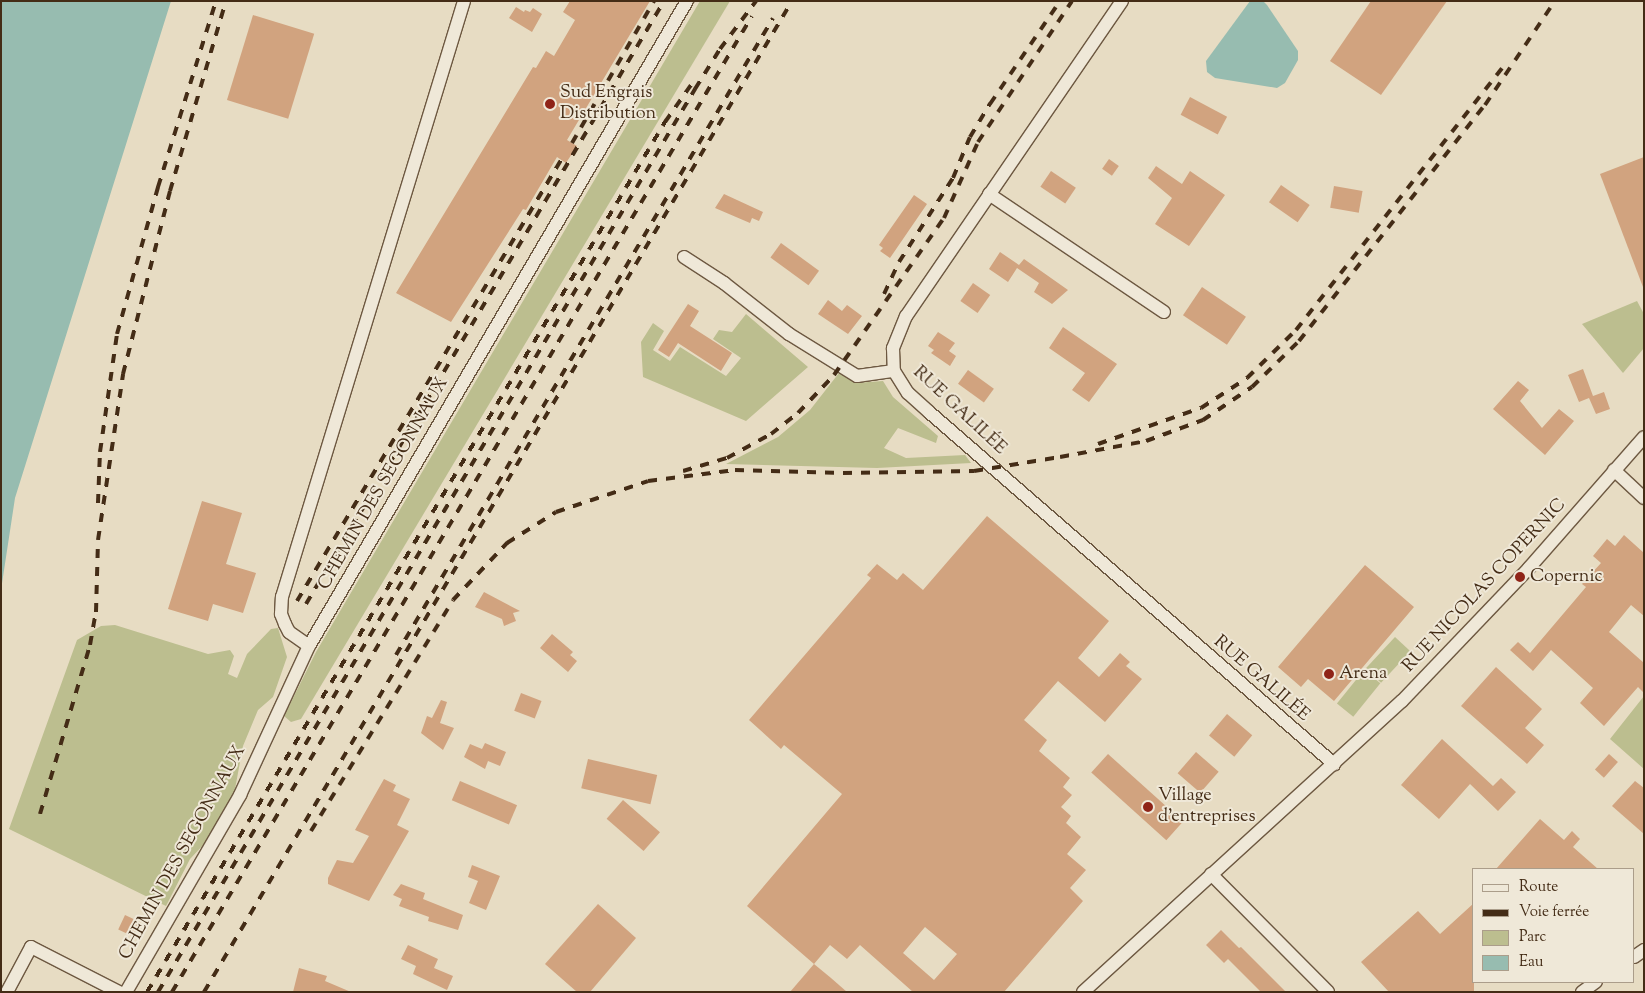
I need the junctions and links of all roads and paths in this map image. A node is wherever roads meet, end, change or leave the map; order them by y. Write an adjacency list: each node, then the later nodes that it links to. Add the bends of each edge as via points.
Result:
1 (464, 1): 11 (street, via 282,597 281,614 289,632)
2 (687, 1): 11 (street, CHEMIN DES SEGONNAUX)
3 (1122, 1): 4 (street, RUE GALILÉE)
4 (989, 194): 6 (street); 7 (street, RUE GALILÉE, via 906,316 893,348)
5 (684, 257): 7 (street, via 724,283 789,334 858,376)
6 (1164, 312)
7 (894, 371): 12 (street, RUE GALILÉE, via 899,382 922,406)
8 (1644, 437): 9 (street, RUE NICOLAS COPERNIC)
9 (1614, 470): 10 (street); 12 (street, RUE NICOLAS COPERNIC, via 1444,658)
10 (1644, 498)
11 (309, 646): 17 (street, CHEMIN DES SEGONNAUX, via 240,795)
12 (1334, 764): 13 (street, RUE NICOLAS COPERNIC)
13 (1211, 874): 18 (street, RUE NICOLAS COPERNIC); 19 (street)
14 (1595, 983): 20 (street)
15 (7, 992): 16 (street, via 31,947)
16 (119, 992)
17 (126, 992)
18 (1083, 992)
19 (1328, 992)
20 (1582, 992)

